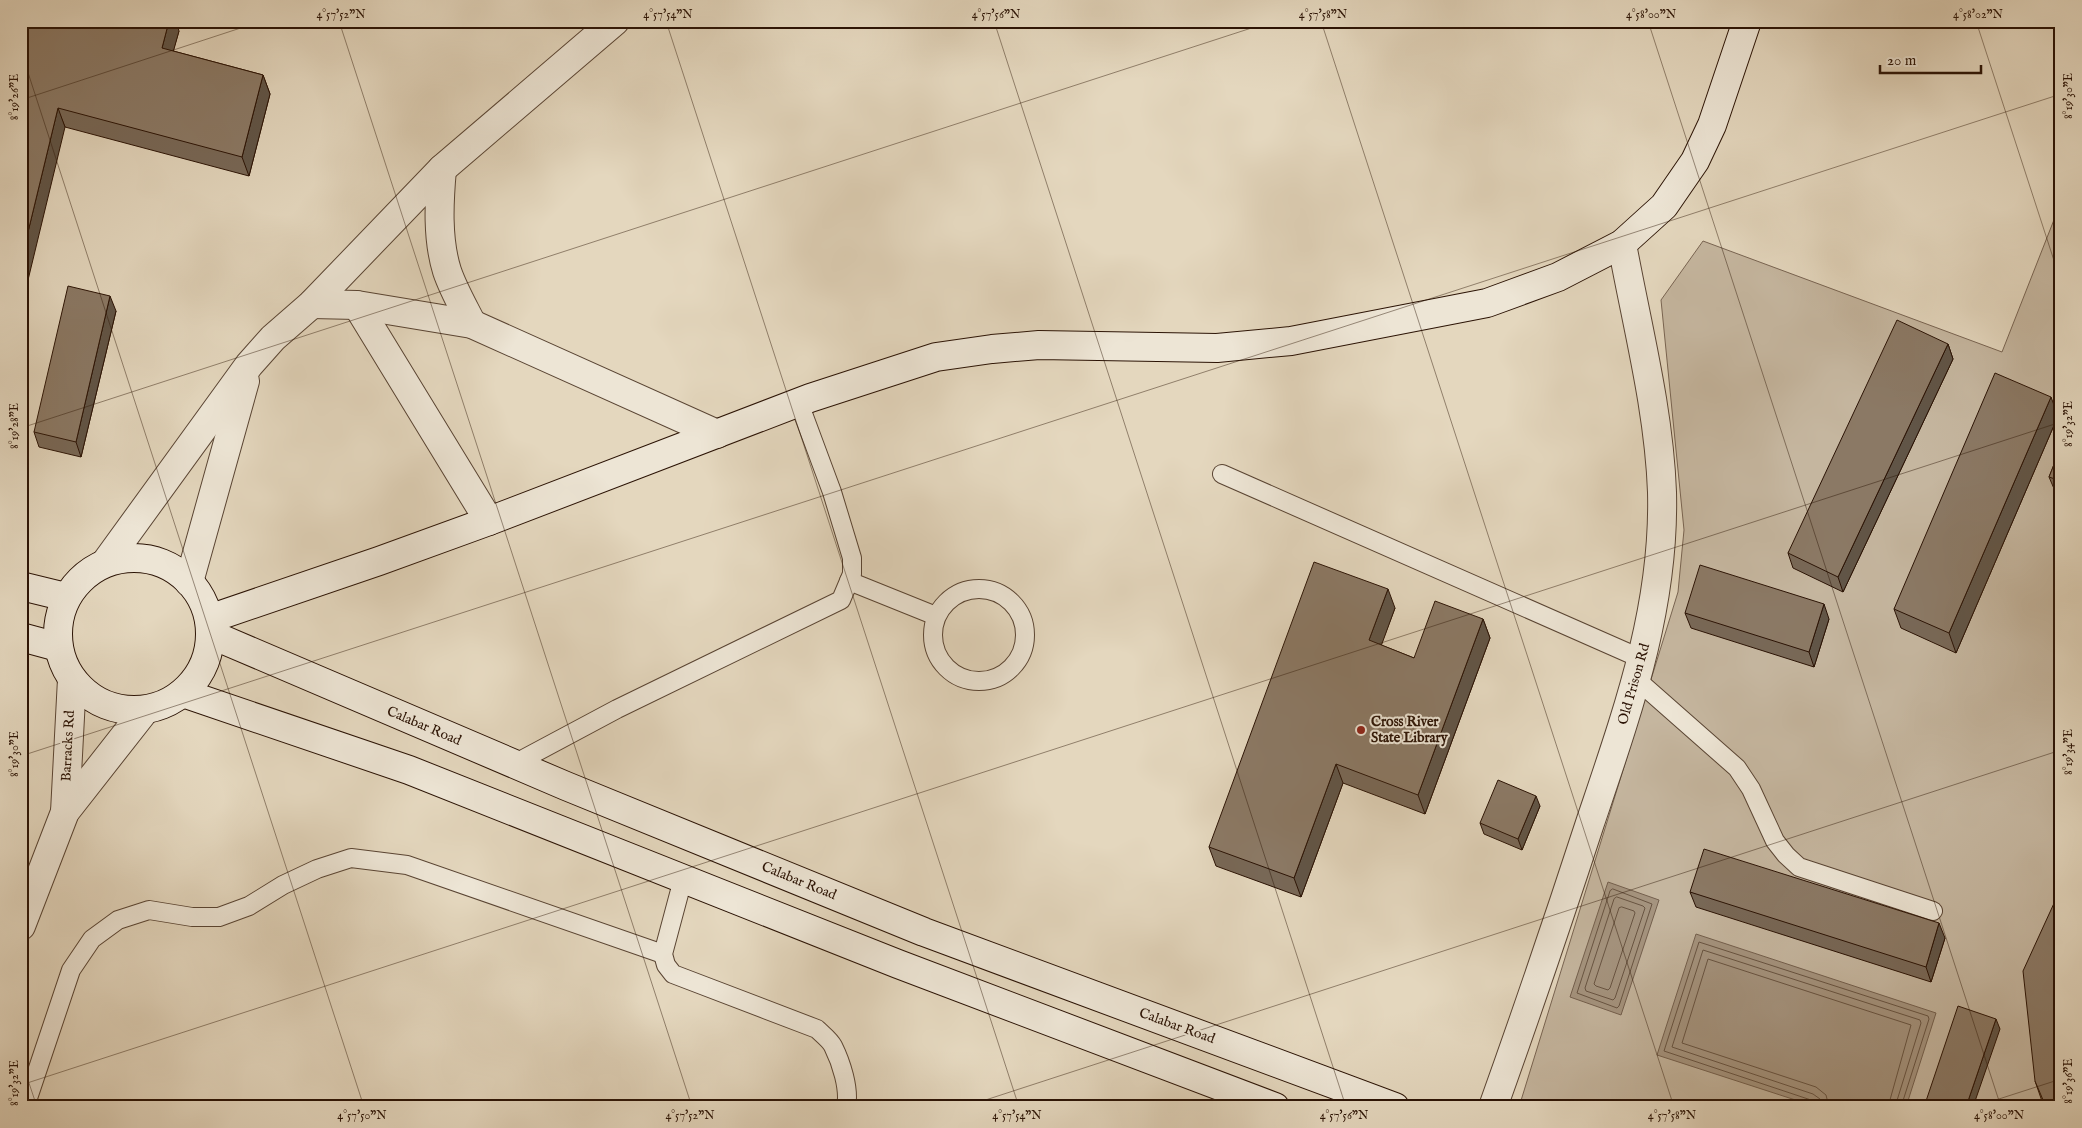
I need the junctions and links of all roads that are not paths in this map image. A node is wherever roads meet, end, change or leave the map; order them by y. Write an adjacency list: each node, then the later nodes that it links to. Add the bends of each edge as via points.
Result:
1 (615, 21): 3 (street)
2 (1747, 21): 4 (street, via 1712,125 1694,160 1664,206)
3 (442, 169): 5 (street); 7 (street, via 439,204 446,269)
4 (1622, 244): 9 (street, via 1558,277 1487,303 1291,341 1217,348 1039,345 992,349 936,357); 22 (street, Old Prison Rd, via 1658,432 1662,493 1660,557 1650,630)
5 (312, 304): 6 (street); 8 (street, via 273,338)
6 (357, 305): 7 (street); 12 (street)
7 (472, 324): 10 (street)
8 (249, 365): 13 (street); 15 (street)
9 (799, 403): 10 (street); 14 (lane, via 845,532 852,558)
10 (717, 434): 12 (street)
11 (1222, 474): 22 (lane)
12 (489, 521): 19 (street)
13 (106, 562): 15 (street, via 128,557 151,559 172,567); 17 (street, via 76,582)
14 (849, 581): 18 (lane); 26 (lane, via 841,600 617,709)
15 (190, 582): 19 (street, via 202,599)
16 (21, 586): 17 (street)
17 (66, 597): 21 (street, via 57,630)
18 (936, 616): 18 (lane, via 954,595 979,588 1005,595 1022,615 1024,624 1026,642 1016,667 993,681 967,681 944,667 932,643)
19 (209, 627): 24 (street, via 207,656 198,676); 26 (street, Calabar Road)
20 (21, 637): 21 (street)
21 (58, 647): 23 (street)
22 (1639, 670): 29 (lane, via 1737,768 1752,789 1775,841 1799,867); 36 (street, Old Prison Rd)
23 (72, 679): 25 (street, via 83,691 104,704 128,711); 27 (street, Barracks Rd)
24 (183, 693): 25 (street, via 158,707); 28 (street, via 409,770)
25 (145, 710): 27 (street, Barracks Rd)
26 (514, 764): 35 (street, Calabar Road, via 924,932)
27 (65, 812): 30 (street, Barracks Rd)
28 (683, 879): 31 (lane); 34 (street)
29 (1932, 911)
30 (21, 926)
31 (663, 954): 32 (lane, via 407,865 351,858 283,885 249,906 220,917 192,917 149,910 118,920 92,939 71,970); 33 (lane, via 673,974 817,1029 833,1045 848,1099)
32 (25, 1107)
33 (846, 1107)
34 (1275, 1107)
35 (1395, 1107)
36 (1493, 1107)

